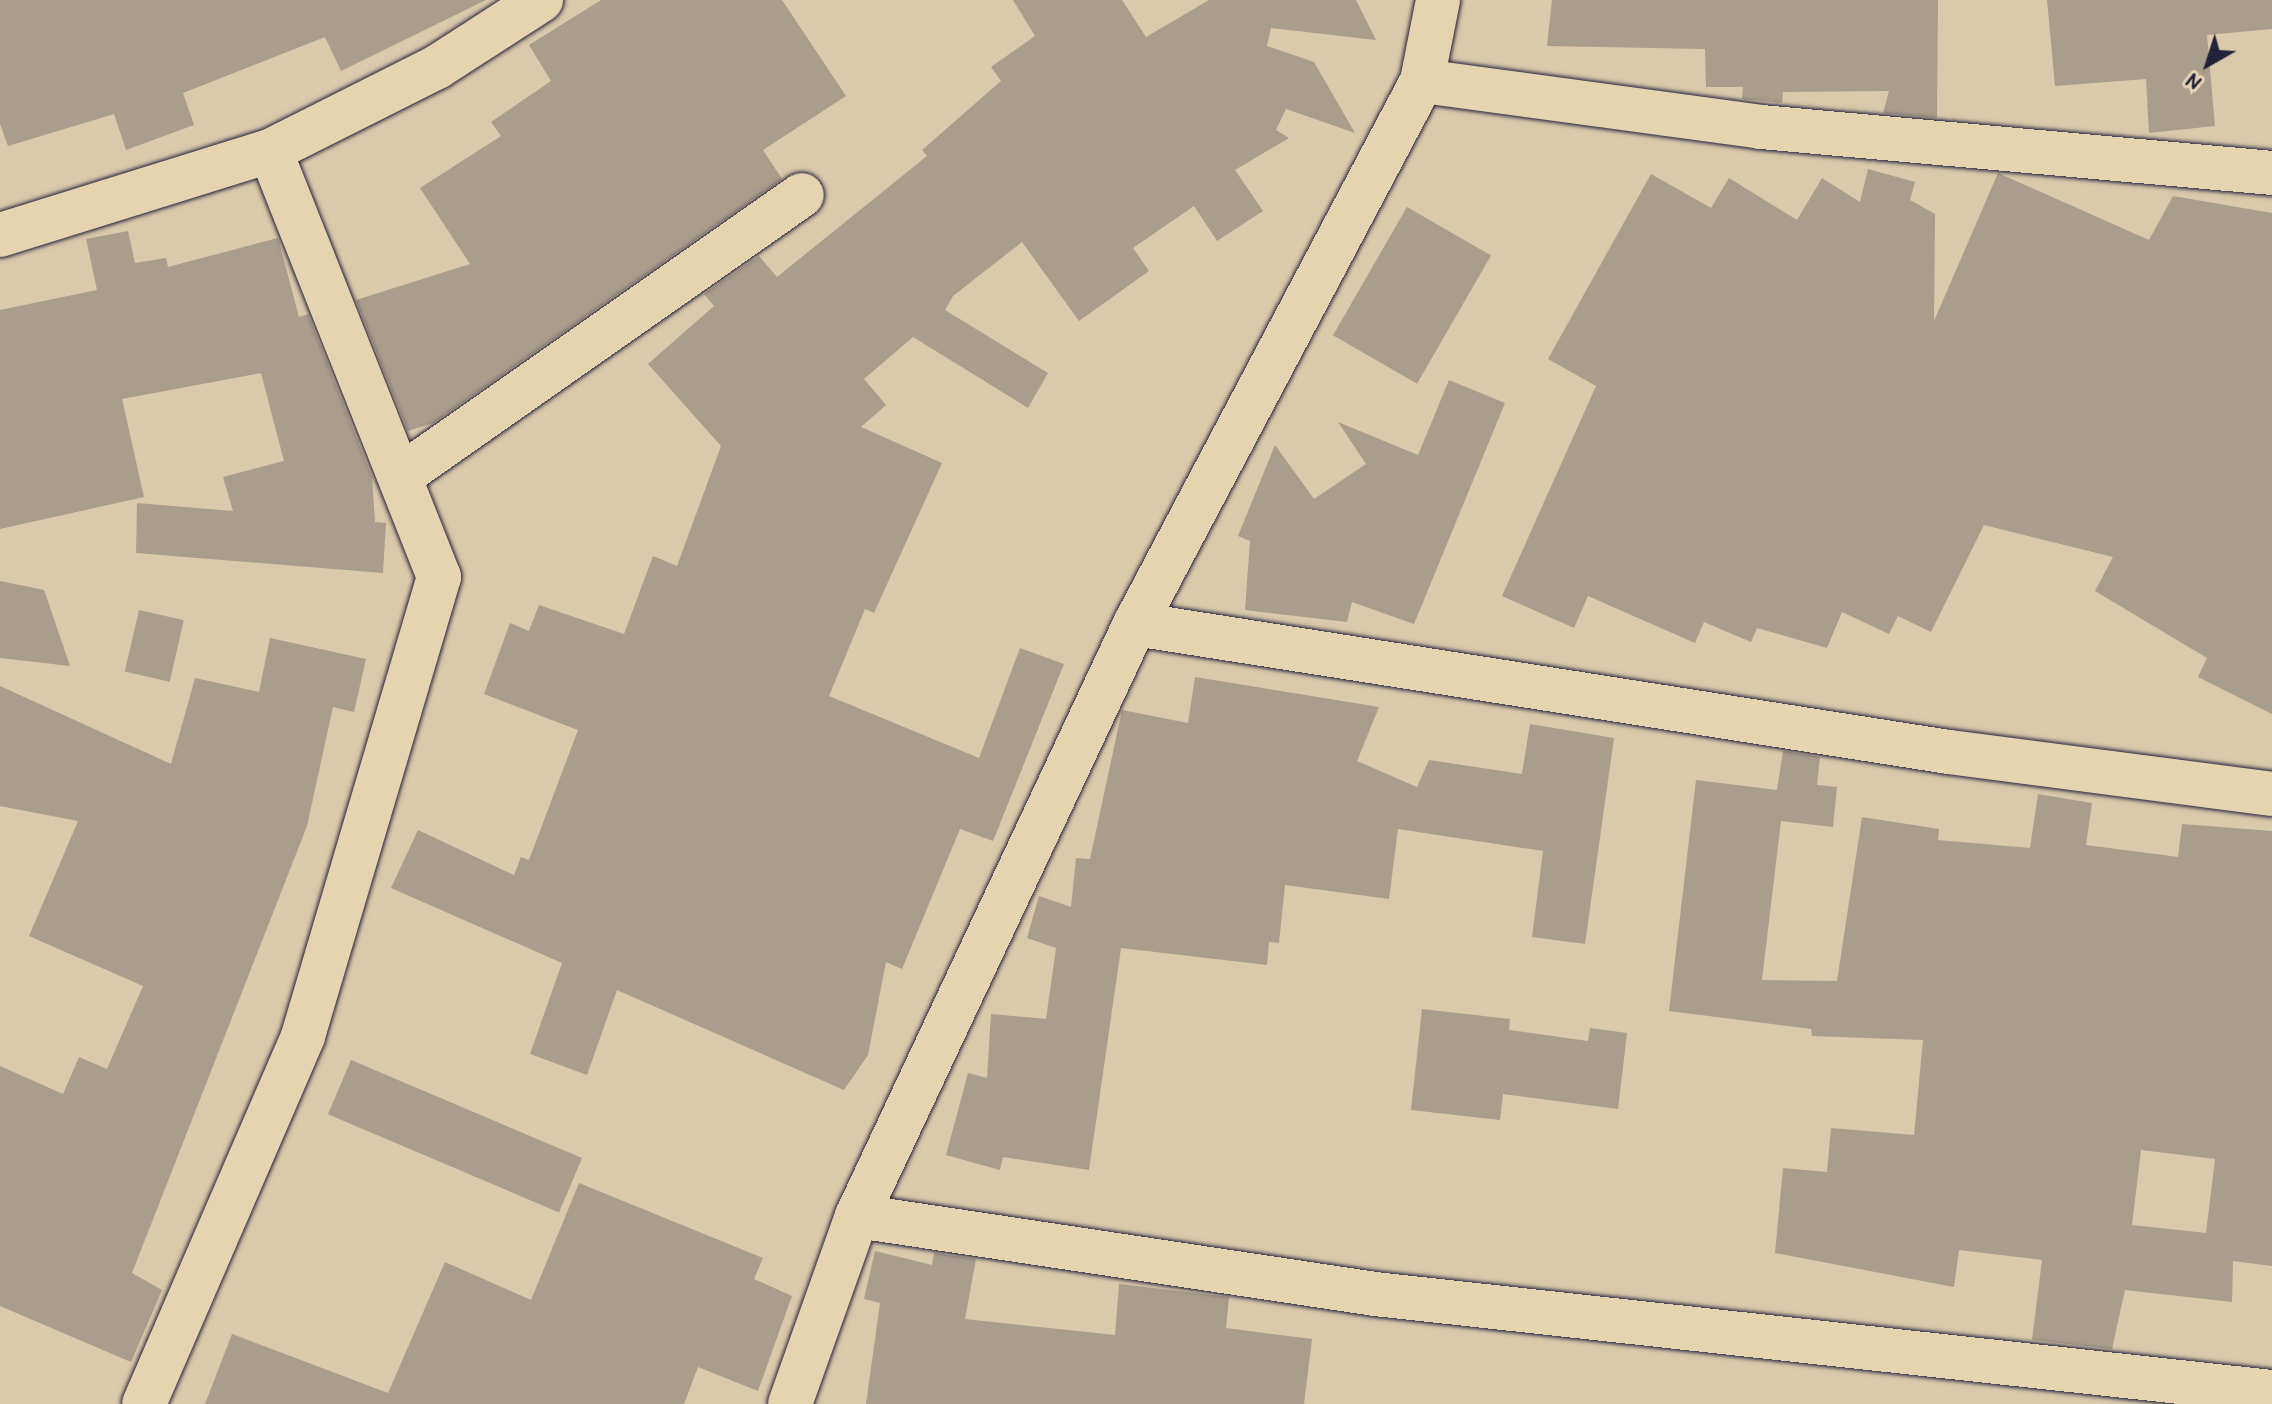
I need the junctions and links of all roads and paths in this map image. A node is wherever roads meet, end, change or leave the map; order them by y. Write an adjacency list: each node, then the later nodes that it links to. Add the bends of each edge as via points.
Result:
1 (541, 0): 4 (street, via 437,67)
2 (1438, 0): 3 (street)
3 (1422, 81): 5 (street, via 1761,127); 9 (street)
4 (270, 151): 7 (street); 8 (street)
5 (2272, 173)
6 (802, 195): 8 (street)
7 (0, 235)
8 (402, 475): 13 (street, via 439,577 433,614 303,1036)
9 (1135, 624): 10 (street, via 1949,752); 11 (street)
10 (2272, 794)
11 (857, 1216): 12 (street, via 1375,1294); 14 (street)
12 (2272, 1392)
13 (144, 1404)
14 (790, 1404)

